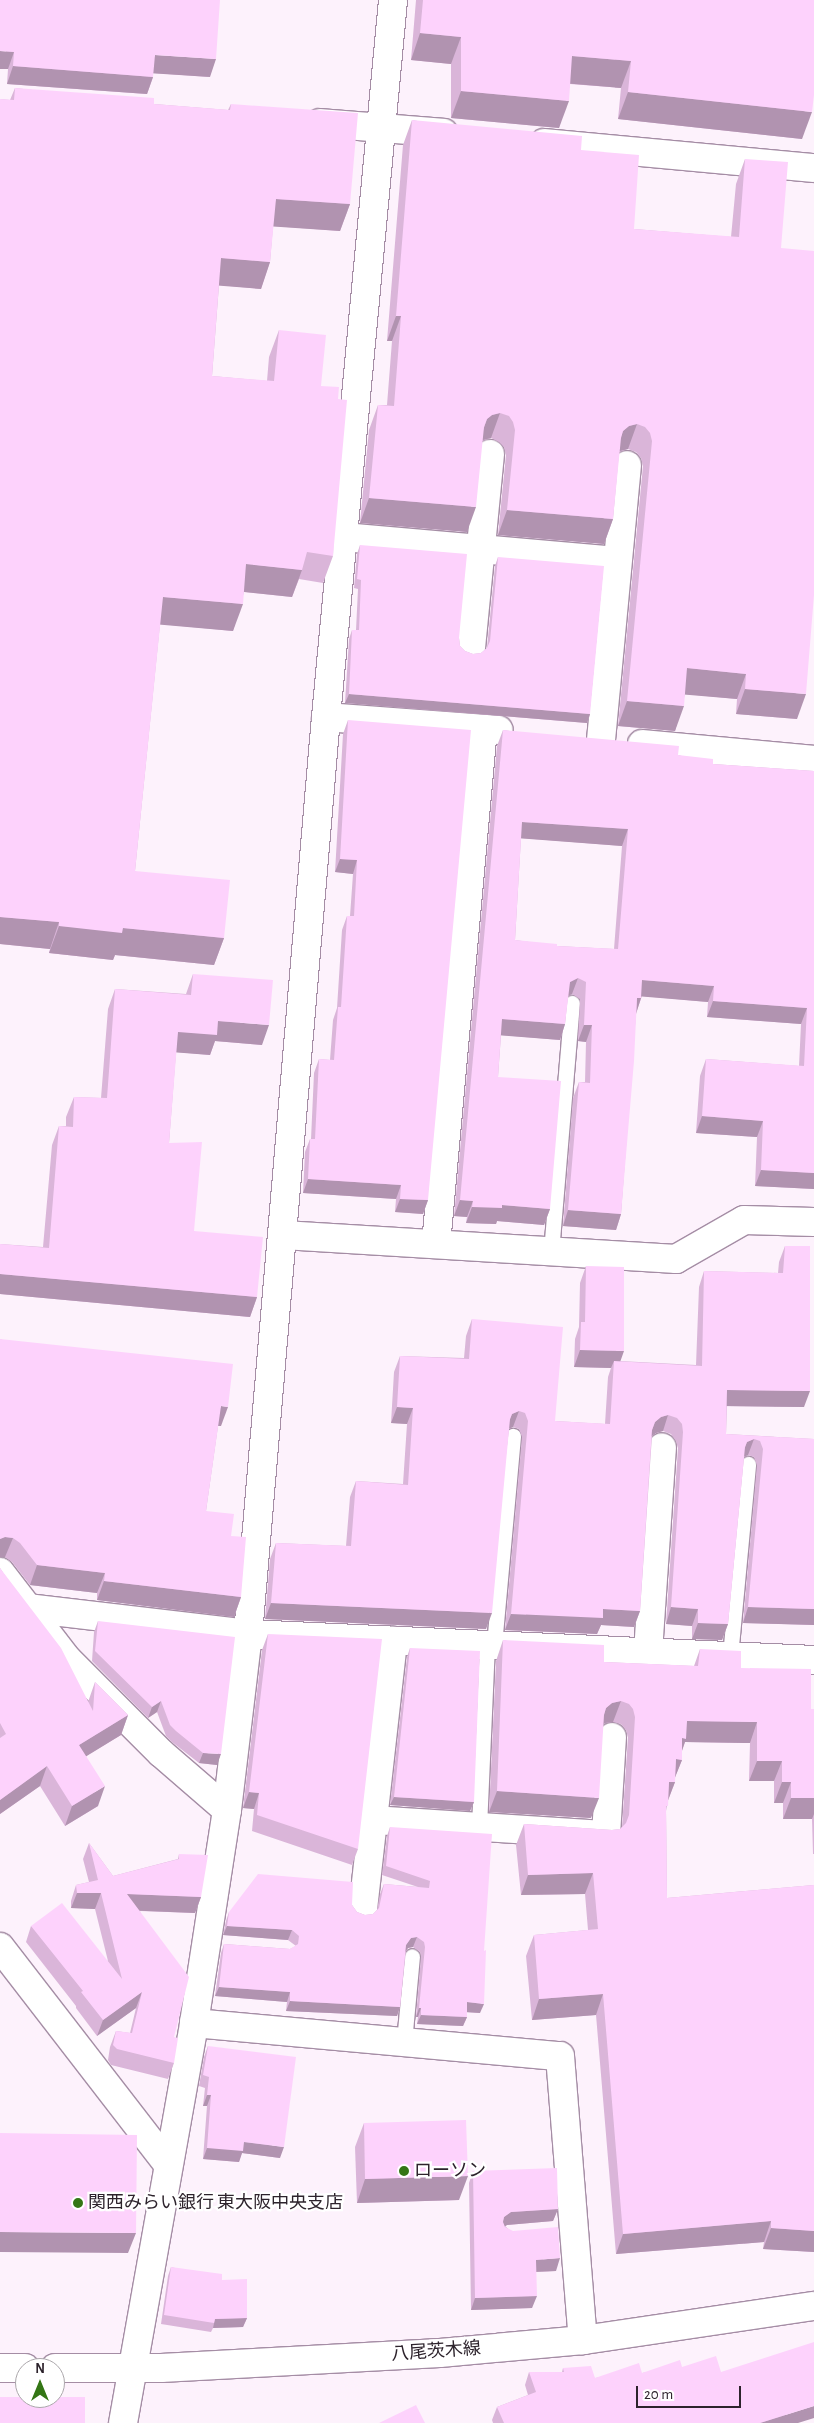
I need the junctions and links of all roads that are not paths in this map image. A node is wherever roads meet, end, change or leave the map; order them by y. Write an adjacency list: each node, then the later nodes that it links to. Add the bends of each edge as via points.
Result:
1 (393, 0): 3 (street)
2 (293, 121): 3 (street)
3 (381, 127): 4 (street); 9 (street)
4 (470, 136)
5 (519, 140): 6 (street)
6 (814, 168)
7 (490, 454): 10 (street)
8 (627, 465): 11 (street)
9 (343, 537): 10 (street); 13 (street)
10 (480, 549): 11 (street); 12 (street)
11 (617, 561): 17 (street)
12 (471, 648)
13 (326, 716): 14 (street); 21 (street)
14 (483, 729): 15 (street); 22 (street)
15 (522, 732)
16 (571, 737): 17 (street)
17 (601, 740): 18 (street)
18 (814, 760)
19 (572, 1003): 23 (lane)
20 (814, 1222): 23 (street, via 744,1220 676,1259)
21 (283, 1235): 22 (street); 29 (street)
22 (436, 1244): 23 (street)
23 (551, 1252)
24 (514, 1436): 31 (lane)
25 (662, 1447): 32 (street)
26 (748, 1464): 33 (lane)
27 (0, 1572): 28 (street)
28 (26, 1608): 29 (street); 36 (street, via 67,1659 161,1753)
29 (248, 1634): 30 (street); 36 (street)
30 (393, 1641): 31 (street); 37 (street)
31 (491, 1645): 32 (street); 38 (lane)
32 (648, 1652): 33 (street)
33 (730, 1656): 34 (street)
34 (814, 1660)
35 (612, 1737): 38 (street, via 606,1835)
36 (228, 1810): 42 (street, via 215,1944)
37 (374, 1820): 38 (street); 39 (street)
38 (479, 1827)
39 (364, 1909)
40 (0, 1947): 44 (street)
41 (412, 1956): 43 (lane)
42 (194, 2023): 43 (street); 44 (street)
43 (404, 2042): 46 (street, via 560,2056 565,2230)
44 (168, 2164): 50 (street)
45 (814, 2306): 46 (street, 八尾茨木線)
46 (583, 2340): 50 (street, 八尾茨木線, via 440,2353)
47 (0, 2368): 48 (street)
48 (15, 2368)
49 (65, 2368): 50 (street, 八尾茨木線)
50 (132, 2368): 51 (street)
51 (123, 2423)

